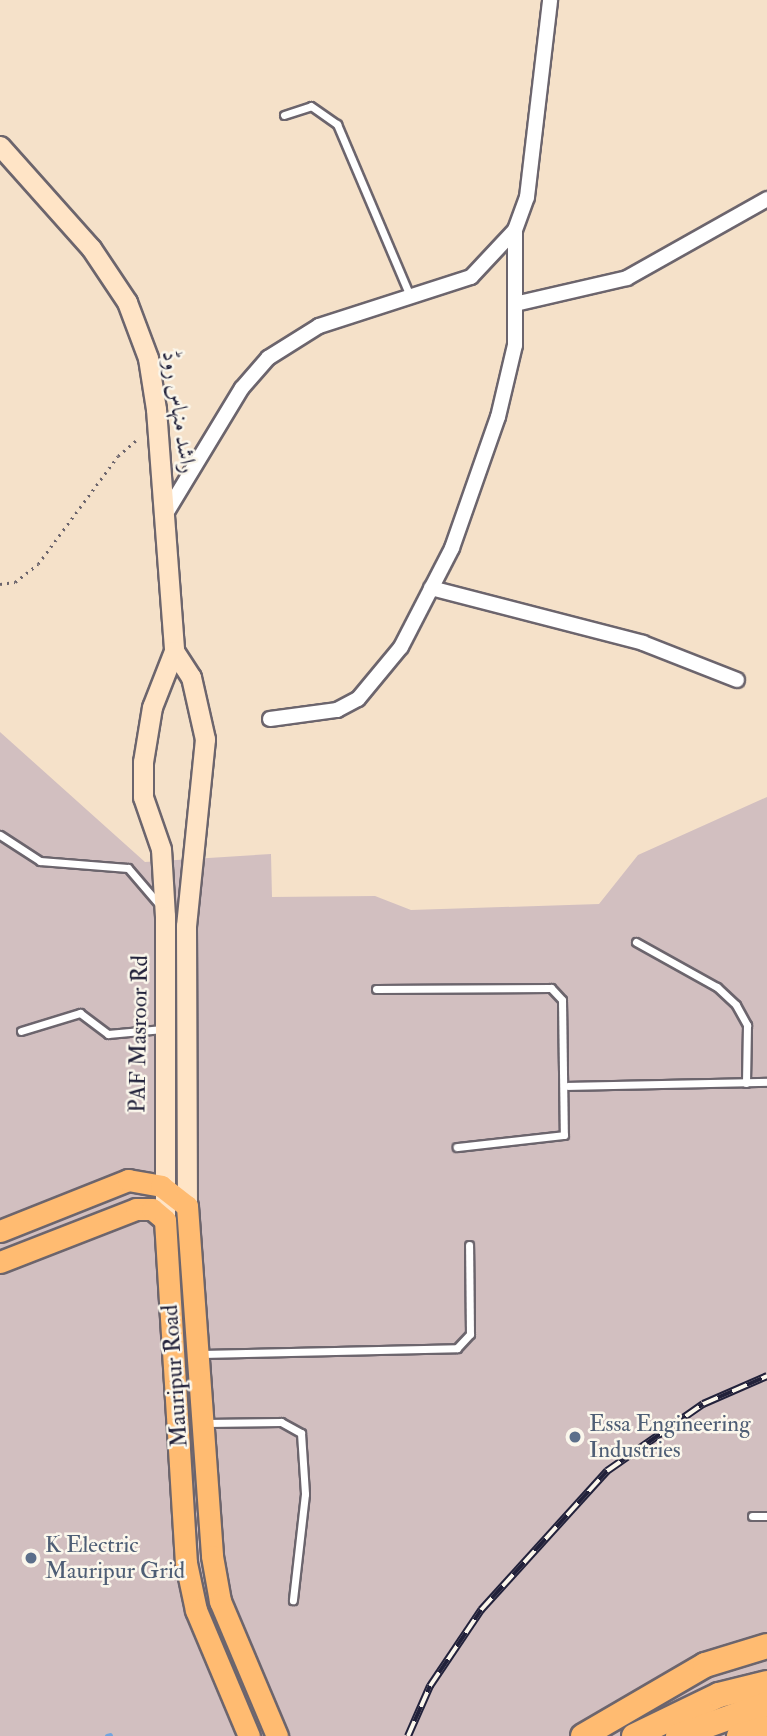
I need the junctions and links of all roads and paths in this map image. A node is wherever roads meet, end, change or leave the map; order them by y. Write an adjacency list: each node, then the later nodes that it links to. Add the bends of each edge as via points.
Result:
1 (550, 0): 5 (street, via 527,197)
2 (284, 115): 6 (lane, via 311,106 337,124)
3 (0, 146): 8 (main road, راشد منہاس روڈ, via 91,248 127,302 148,358)
4 (767, 199): 7 (street, via 628,278)
5 (515, 230): 6 (street, via 471,277); 7 (street)
6 (410, 296): 9 (street, via 319,326 268,358 242,388)
7 (519, 303): 11 (street, via 498,417)
8 (159, 431): 9 (main road, راشد منہاس روڈ); 10 (path, via 118,456 38,564 15,582)
9 (168, 510): 12 (main road, راشد منہاس روڈ)
10 (0, 584)
11 (431, 588): 13 (street, via 643,643); 14 (street, via 401,647 358,699 337,710)
12 (174, 651): 16 (main road, راشد منہاس روڈ, via 152,707 143,762 143,797); 17 (main road, راشد منہاس روڈ, via 191,677 205,739 204,794)
13 (737, 680)
14 (271, 719)
15 (0, 835): 18 (lane, via 40,861 128,868)
16 (161, 849): 18 (main road, PAF Masroor Rd)
17 (190, 850): 21 (main road, PAF Masroor Rd)
18 (165, 916): 22 (main road, PAF Masroor Rd)
19 (636, 942): 25 (lane, via 717,987 736,1004 747,1025)
20 (376, 989): 26 (lane, via 551,988 565,1009)
21 (187, 1027): 22 (lane); 29 (main road, PAF Masroor Rd)
22 (163, 1029): 23 (lane, via 108,1034 80,1013); 28 (main road, PAF Masroor Rd)
23 (21, 1031)
24 (767, 1082): 25 (lane)
25 (746, 1083): 26 (lane)
26 (568, 1086): 27 (lane, via 567,1130 558,1139)
27 (457, 1147)
28 (161, 1185): 29 (main road); 30 (main road, PAF Masroor Rd); 31 (main road, via 128,1180 107,1185)
29 (187, 1206): 34 (main road, Mauripur Road)
30 (165, 1220): 33 (main road, via 152,1209 136,1209); 43 (main road, Mauripur Road, via 186,1563 196,1610)
31 (0, 1231)
32 (469, 1245): 34 (lane, via 470,1334 457,1348)
33 (0, 1262)
34 (202, 1354): 35 (main road, Mauripur Road)
35 (205, 1423): 38 (lane, via 281,1422 301,1433 305,1494); 44 (main road, Mauripur Road, via 220,1601)
36 (751, 1516): 37 (lane)
37 (767, 1516)
38 (293, 1600)
39 (767, 1646): 45 (highway, via 705,1665)
40 (767, 1683): 46 (highway, via 719,1695)
41 (767, 1704): 47 (highway)
42 (767, 1728): 48 (highway)
43 (249, 1736)
44 (276, 1736)
45 (583, 1736)
46 (634, 1736)
47 (678, 1736)
48 (738, 1736)

